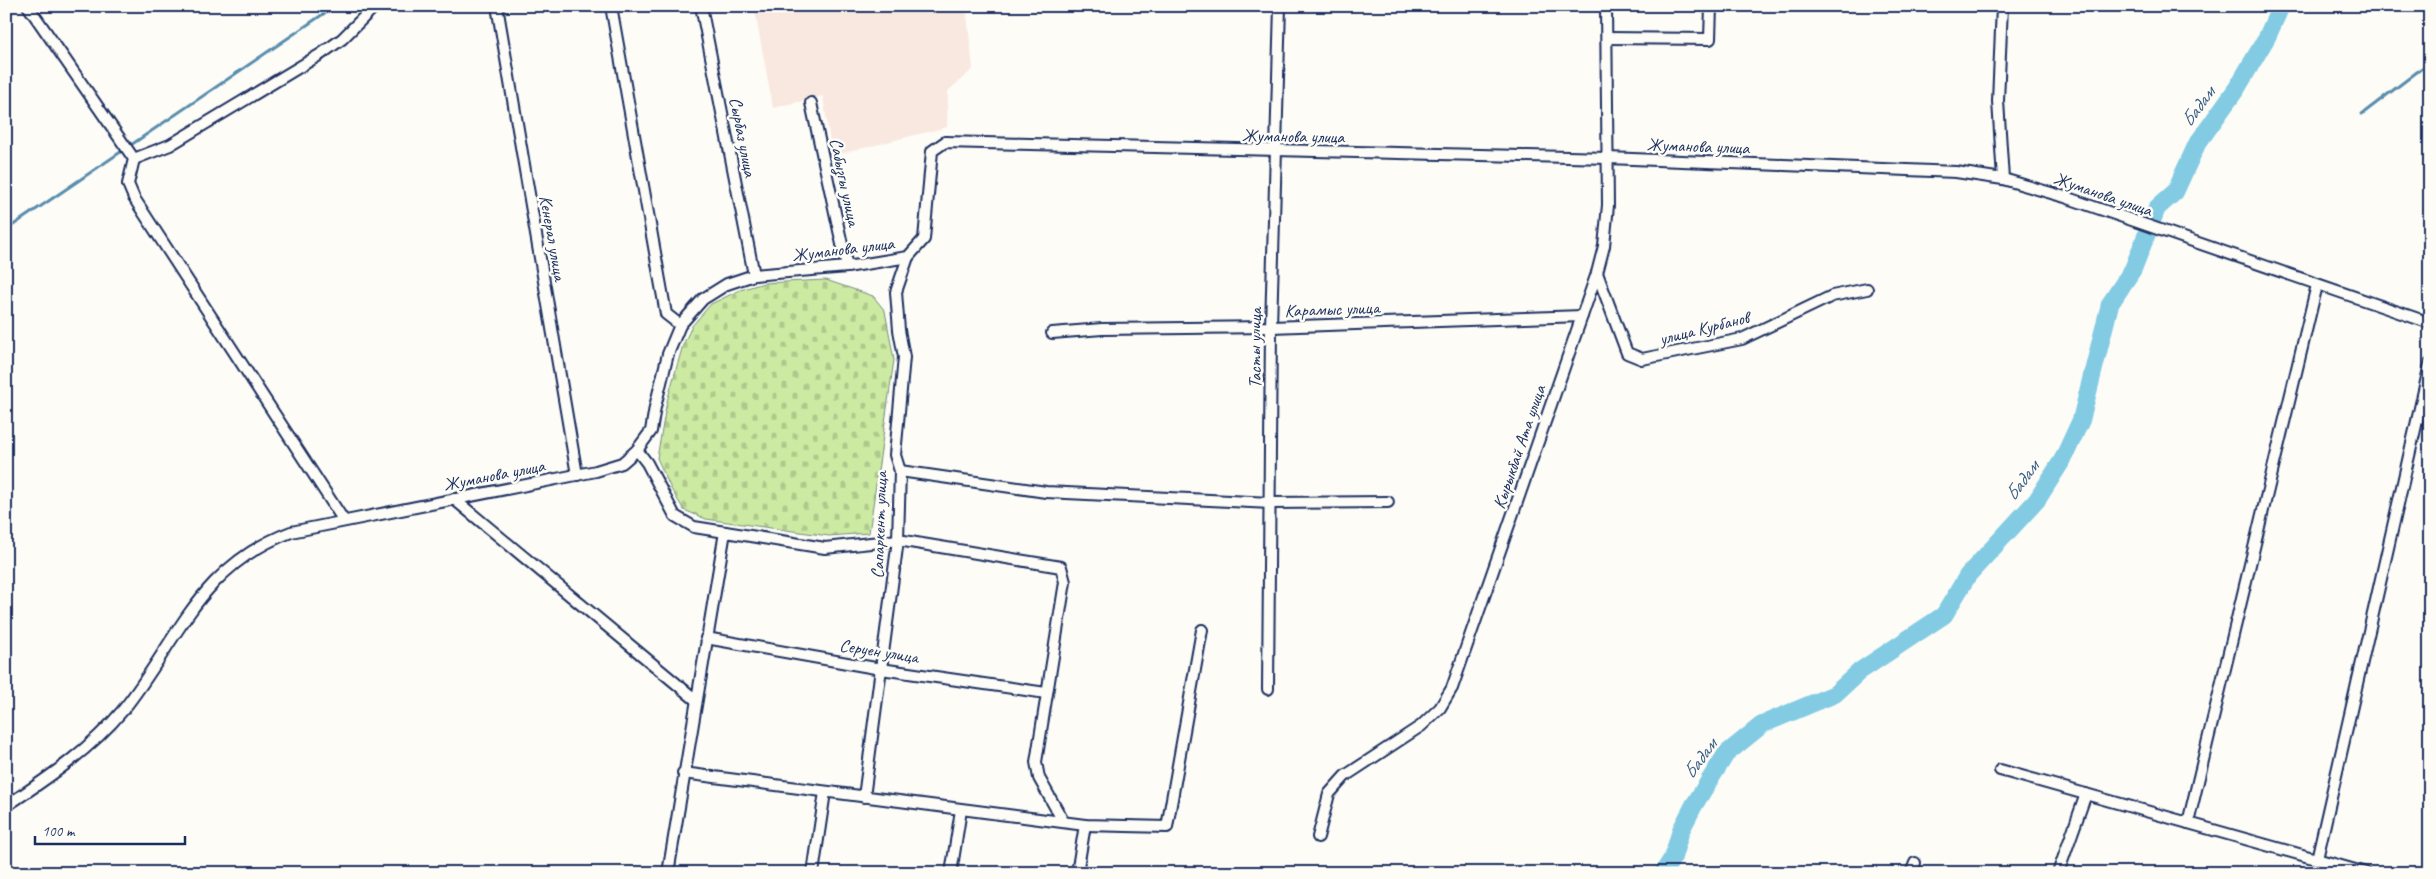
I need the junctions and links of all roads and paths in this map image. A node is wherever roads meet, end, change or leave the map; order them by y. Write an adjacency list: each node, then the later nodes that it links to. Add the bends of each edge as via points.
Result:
1 (28, 6): 14 (street)
2 (375, 6): 14 (street, via 342,39 321,54 170,145)
3 (497, 6): 30 (street, Кенерал улица)
4 (611, 6): 24 (street, via 666,314)
5 (701, 6): 19 (street, Сырбаз улица)
6 (1280, 6): 12 (street, Тасты улица)
7 (1606, 6): 10 (street, Кырыкбай Ата улица)
8 (1711, 6): 10 (street, via 1710,39)
9 (2002, 6): 15 (street, via 1998,101)
10 (1607, 38): 13 (street, Кырыкбай Ата улица)
11 (811, 103): 17 (street, Сабызгы улица)
12 (1276, 152): 13 (street, Жуманова улица); 16 (street, Жуманова улица, via 945,142 932,150 924,239); 25 (street, Тасты улица)
13 (1608, 158): 15 (street, Жуманова улица, via 1956,172); 18 (street, Кырыкбай Ата улица, via 1608,206)
14 (134, 159): 34 (street, via 128,184 134,198)
15 (2003, 180): 20 (street, Жуманова улица, via 2065,197)
16 (908, 257): 17 (street, Жуманова улица); 29 (street, Сапаркент улица, via 896,292 898,330 904,358 895,455)
17 (847, 267): 19 (street, Жуманова улица)
18 (1598, 273): 21 (street, улица Курбанов, via 1627,353 1642,359 1742,339 1832,296); 22 (street, Кырыкбай Ата улица)
19 (754, 275): 24 (street, Жуманова улица, via 727,284 703,299)
20 (2317, 284): 23 (street, Жуманова улица); 51 (street)
21 (1867, 289)
22 (1582, 316): 25 (street, Карамыс улица); 53 (street, Кырыкбай Ата улица, via 1452,688 1440,708 1421,726 1345,776 1329,794)
23 (2430, 323)
24 (680, 325): 28 (street, Жуманова улица, via 668,354 651,430)
25 (1271, 327): 26 (street, Карамыс улица, via 1102,329); 33 (street, Тасты улица)
26 (1052, 333)
27 (2430, 364): 54 (street)
28 (637, 450): 30 (street, Жуманова улица, via 622,463); 35 (street, via 675,516 694,527)
29 (900, 471): 33 (street, via 1046,492); 36 (street, Сапаркент улица)
30 (578, 475): 31 (street, Жуманова улица)
31 (454, 499): 34 (street, Жуманова улица); 42 (street)
32 (1388, 502): 33 (street)
33 (1271, 503): 40 (street, Тасты улица)
34 (344, 521): 48 (street, Жуманова улица, via 272,539 227,569 194,604 124,708 103,732 53,775)
35 (724, 532): 36 (street, via 825,548); 38 (street)
36 (898, 540): 39 (street, Сапаркент улица); 41 (street, via 1061,567 1064,582)
37 (1202, 630): 52 (street, via 1167,827)
38 (706, 638): 39 (street, Серуен улица); 42 (street)
39 (881, 669): 41 (street, Серуен улица); 47 (street, Сапаркент улица)
40 (1268, 690)
41 (1046, 693): 50 (street, via 1036,762 1039,778)
42 (696, 700): 44 (street)
43 (2000, 770): 46 (street)
44 (683, 773): 45 (street); 55 (street)
45 (825, 792): 47 (street); 56 (street)
46 (2086, 794): 51 (street); 59 (street)
47 (864, 796): 49 (street)
48 (6, 806)
49 (961, 810): 50 (street); 57 (street)
50 (1063, 821): 52 (street)
51 (2188, 823): 54 (street)
52 (1085, 825): 58 (street)
53 (1318, 837)
54 (2317, 859): 60 (street)
55 (668, 873)
56 (813, 873)
57 (951, 873)
58 (1077, 873)
59 (2058, 873)
60 (2366, 873)

